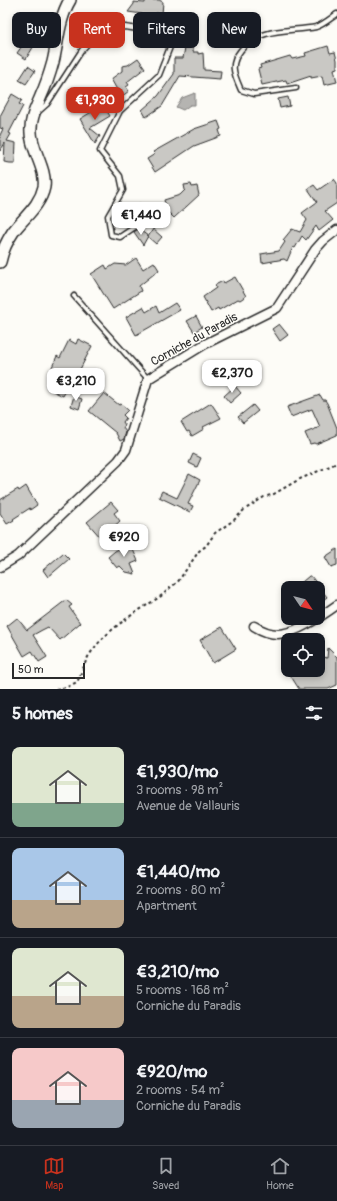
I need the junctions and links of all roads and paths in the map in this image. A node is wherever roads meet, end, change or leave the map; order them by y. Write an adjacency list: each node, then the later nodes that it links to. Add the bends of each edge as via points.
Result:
1 (70, 0): 4 (main road, via 61,24 53,62)
2 (337, 14): 3 (lane, via 317,27 273,32 248,41 234,59 234,74 241,90 254,94)
3 (296, 88)
4 (33, 116): 5 (lane, via 47,104 82,50 101,29 125,27 151,31 170,47 159,75 120,111 100,151 120,176 123,190 108,216 111,235 120,237 151,216); 7 (main road, via 30,128 44,185 34,208 5,247)
5 (159, 223)
6 (337, 230): 9 (street, Corniche du Paradis, via 314,250 277,308 205,344)
7 (0, 262)
8 (74, 296): 9 (lane)
9 (148, 379): 11 (street, Corniche du Paradis, via 126,450 118,461 18,556)
10 (337, 463): 14 (path, via 264,497 215,533 177,583 118,624 98,644 77,682)
11 (0, 567)
12 (337, 605): 13 (street, via 319,618 279,634 266,633)
13 (254, 626)
14 (56, 689)

